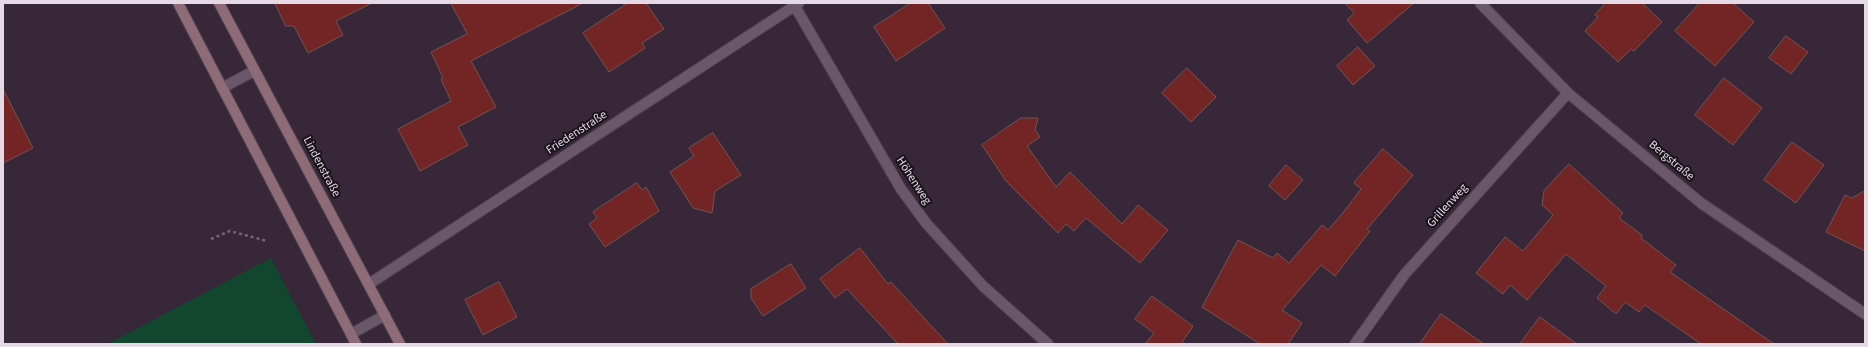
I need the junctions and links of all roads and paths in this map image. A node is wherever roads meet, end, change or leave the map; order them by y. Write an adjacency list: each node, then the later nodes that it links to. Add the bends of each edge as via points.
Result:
1 (178, 3): 6 (street)
2 (219, 3): 5 (street, Lindenstraße)
3 (1480, 3): 7 (street, Bergstraße)
4 (795, 4): 10 (street, Friedenstraße); 16 (street, Höhenweg, via 901,189 926,223 983,286)
5 (254, 71): 6 (street); 10 (street, Lindenstraße)
6 (222, 88): 13 (street)
7 (1568, 93): 11 (street, Bergstraße, via 1701,203); 17 (street, Grillenweg, via 1404,275)
8 (211, 239): 9 (path, via 230,231)
9 (267, 241)
10 (369, 284): 12 (street, Lindenstraße)
11 (1865, 314)
12 (385, 315): 13 (street); 15 (street, Lindenstraße)
13 (351, 334): 14 (street)
14 (356, 344)
15 (400, 344)
16 (1048, 344)
17 (1355, 344)

